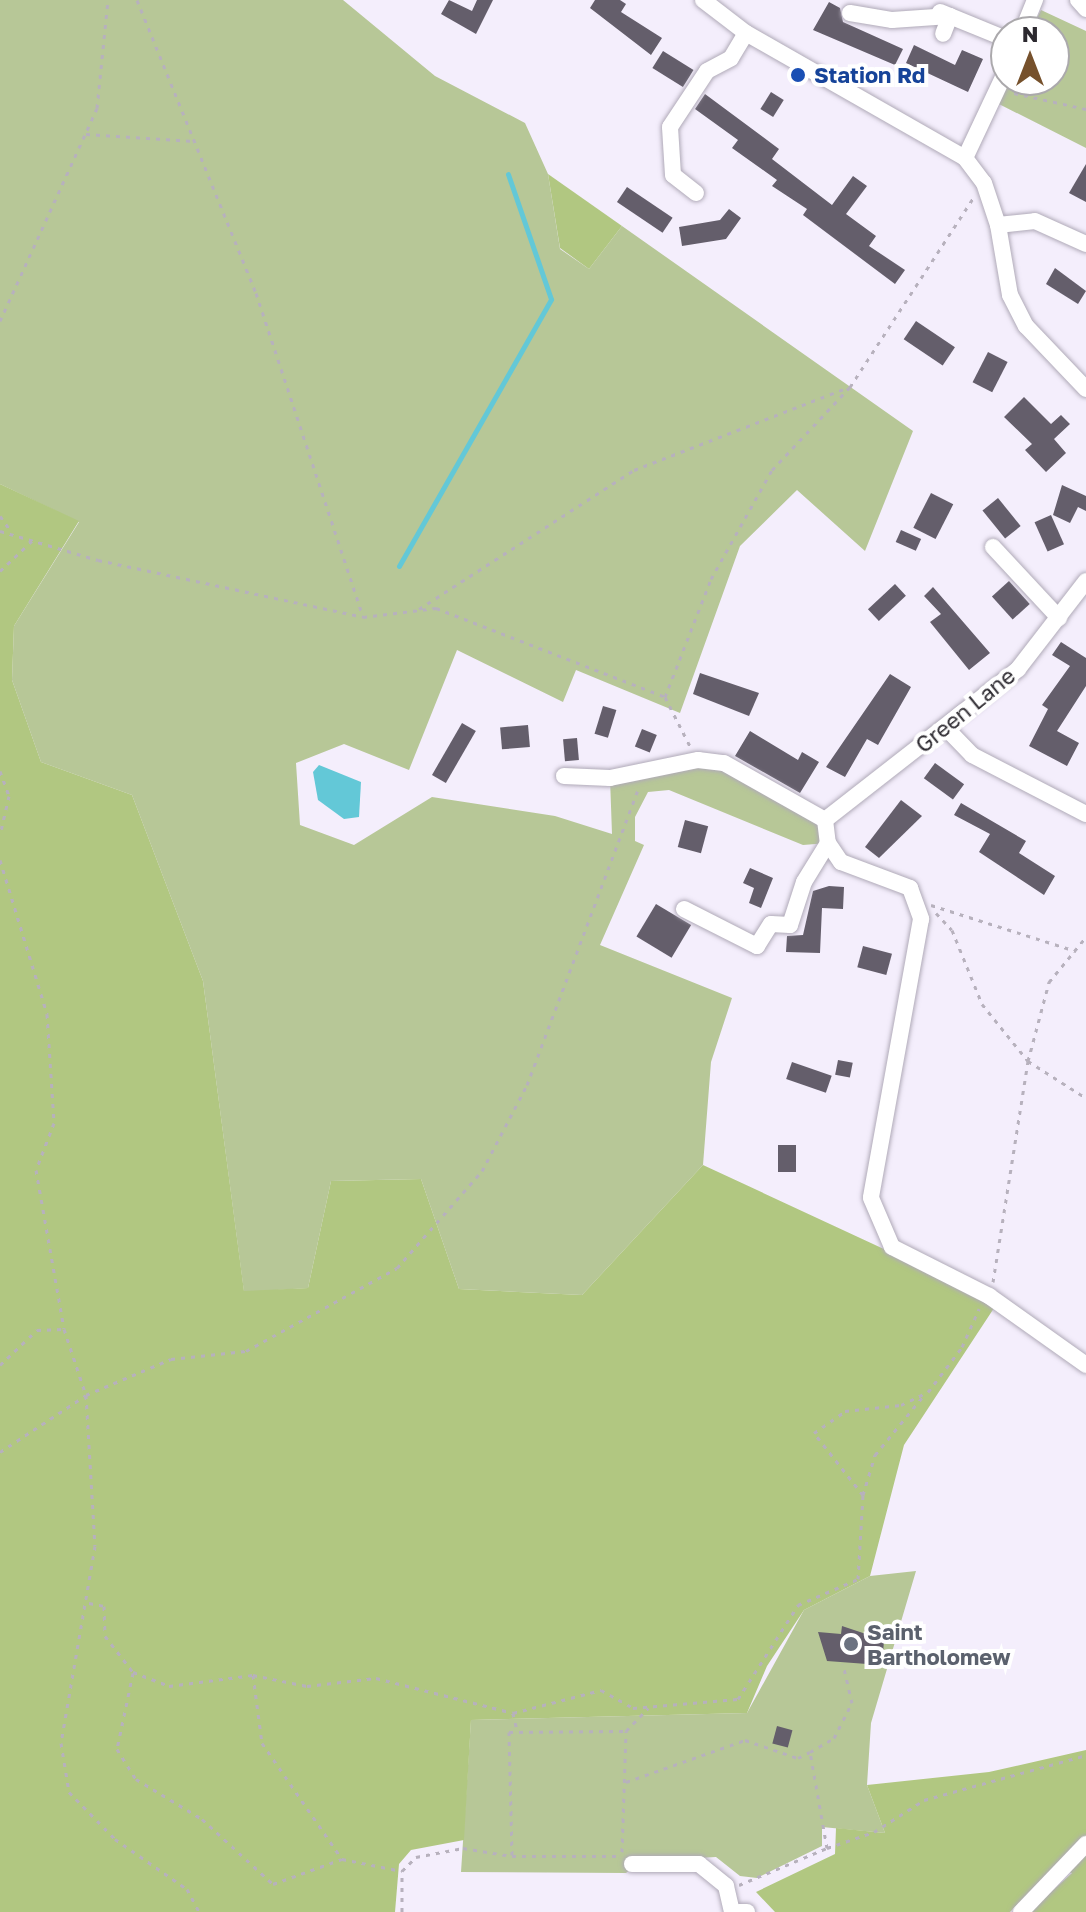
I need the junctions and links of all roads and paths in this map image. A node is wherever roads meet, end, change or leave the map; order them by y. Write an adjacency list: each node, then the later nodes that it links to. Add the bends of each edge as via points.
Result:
1 (108, 0): 14 (path, via 97,108)
2 (137, 0): 15 (path)
3 (703, 0): 9 (street)
4 (1078, 0): 5 (street)
5 (1086, 9)
6 (850, 13): 7 (street, via 892,20)
7 (942, 13): 8 (street); 10 (street)
8 (990, 32)
9 (746, 33): 16 (street); 18 (street, via 731,58 707,71 670,127 673,175)
10 (943, 34)
11 (994, 96): 16 (street)
12 (1022, 96): 13 (path, via 1029,102)
13 (1086, 109)
14 (86, 134): 15 (path); 21 (path)
15 (195, 141): 32 (path, via 256,293)
16 (965, 158): 17 (street)
17 (984, 183): 19 (street); 22 (path)
18 (696, 193)
19 (998, 225): 20 (street, via 1035,221); 23 (street, via 1010,295 1021,316)
20 (1086, 244)
21 (0, 321)
22 (850, 387): 31 (path, via 634,470); 34 (path, via 772,470 711,579)
23 (1086, 389)
24 (0, 516): 26 (path)
25 (0, 531): 26 (path)
26 (11, 531): 27 (path)
27 (34, 539): 29 (path); 32 (path, via 98,560)
28 (993, 547): 33 (street)
29 (0, 571)
30 (1086, 581): 33 (street, Green Lane)
31 (416, 611): 32 (path); 34 (path, via 436,608)
32 (363, 617)
33 (1059, 618): 35 (street, Green Lane, via 1018,669)
34 (665, 697): 36 (path)
35 (945, 727): 40 (street, via 972,755); 41 (street, Green Lane)
36 (698, 760): 38 (street); 41 (street, via 724,763)
37 (0, 771): 42 (path, via 9,796)
38 (643, 771): 39 (street); 55 (path, via 527,1085 482,1171 397,1268 246,1351 171,1359)
39 (564, 776)
40 (1086, 814)
41 (825, 820): 43 (street)
42 (0, 835)
43 (828, 843): 45 (street, via 804,882 790,925 771,924 757,946); 50 (street, via 841,862 910,888 921,919 871,1198 892,1247)
44 (0, 860): 51 (path, via 47,1014 54,1123 36,1170)
45 (684, 909)
46 (1086, 937): 47 (path)
47 (1076, 951): 48 (path, via 1049,982); 48 (path, via 926,903 952,930 982,1004)
48 (1028, 1061): 49 (path); 50 (path)
49 (1086, 1098)
50 (987, 1295): 53 (street); 54 (path, via 962,1347)
51 (64, 1329): 52 (path, via 37,1330); 55 (path)
52 (0, 1365)
53 (1086, 1365)
54 (925, 1394): 57 (path, via 875,1455); 57 (path, via 901,1405 845,1411 814,1433)
55 (86, 1395): 56 (path); 58 (path, via 95,1546)
56 (0, 1452)
57 (863, 1495): 62 (path, via 858,1579 798,1605 738,1699)
58 (89, 1603): 60 (path, via 104,1606 105,1636); 76 (path, via 61,1743 69,1792 115,1839 187,1889)
59 (843, 1664): 66 (path, via 852,1703 834,1738)
60 (133, 1672): 61 (path, via 198,1687); 72 (path, via 117,1749 136,1779 202,1819 273,1884)
61 (253, 1675): 63 (path, via 307,1686 392,1680); 72 (path, via 262,1743)
62 (648, 1708): 63 (path, via 601,1690); 65 (path)
63 (513, 1713): 64 (path)
64 (517, 1731): 65 (path); 71 (path, via 509,1732)
65 (626, 1731): 68 (path)
66 (810, 1752): 68 (path, via 798,1758 745,1740); 70 (path)
67 (1086, 1755): 70 (path, via 924,1800 874,1832)
68 (626, 1782): 73 (path)
69 (1086, 1844): 81 (street)
70 (827, 1848): 75 (path, via 752,1884)
71 (512, 1856): 73 (path); 74 (path, via 463,1848 416,1857)
72 (342, 1859): 74 (path)
73 (627, 1860): 75 (street, via 699,1864)
74 (402, 1871): 77 (path)
75 (726, 1886): 78 (street)
76 (199, 1912)
77 (402, 1912)
78 (732, 1912)
79 (739, 1912): 80 (street)
80 (747, 1912)
81 (1021, 1912)

